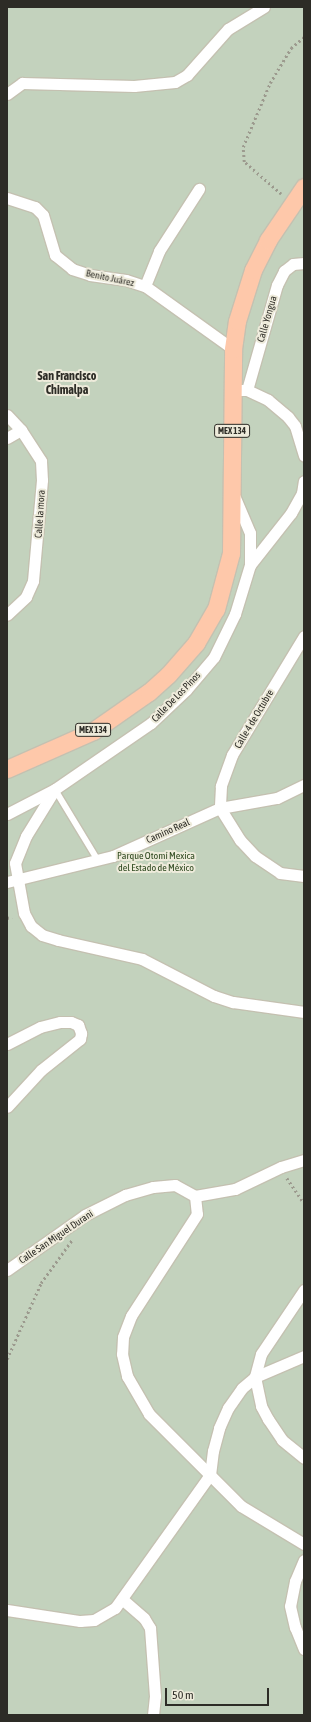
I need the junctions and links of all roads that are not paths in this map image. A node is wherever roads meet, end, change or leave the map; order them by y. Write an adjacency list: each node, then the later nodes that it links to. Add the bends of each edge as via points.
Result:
1 (264, 7): 2 (street, via 228,29 187,75 175,82 134,86 22,83)
2 (7, 94)
3 (304, 187): 8 (main road, MEX 134, via 292,202 253,270 237,321)
4 (199, 189): 7 (street, via 159,251)
5 (7, 198): 7 (street, Benito Juárez, via 23,202 39,211 55,256 72,269)
6 (304, 262): 9 (street, Calle Yongua, via 292,264 284,271)
7 (145, 286): 8 (street, Benito Juárez)
8 (233, 349): 9 (main road, MEX 134)
9 (240, 390): 13 (street, via 268,400 288,417 295,426); 15 (main road, MEX 134)
10 (7, 415): 11 (street, Calle la mora)
11 (21, 430): 12 (street); 17 (street, Calle la mora, via 41,461 42,480 33,581 26,597)
12 (7, 438)
13 (304, 456)
14 (304, 481): 16 (street, via 302,493 291,512)
15 (233, 492): 16 (street, Calle De Los Pinos, via 250,533); 19 (main road, MEX 134, via 231,553 226,580 216,609 196,643 168,675 131,706 93,730)
16 (250, 566): 21 (street, Calle De Los Pinos, via 235,614 214,657 186,690 151,723)
17 (7, 615)
18 (304, 636): 22 (street, Calle 4 de Octubre, via 232,755 221,786)
19 (7, 769)
20 (304, 785): 22 (street, Camino Real, via 277,798)
21 (55, 789): 23 (street, Calle De Los Pinos); 24 (lane); 26 (street, via 19,850)
22 (220, 808): 24 (street, Camino Real); 25 (street, via 240,840 255,856 280,873)
23 (7, 814)
24 (98, 860): 26 (street, Camino Real)
25 (304, 876)
26 (12, 880): 27 (street, via 31,926 42,935 142,959 214,996 227,1000)
27 (304, 1012)
28 (7, 1044): 29 (street, via 40,1026 60,1022 78,1025 81,1033 80,1039 41,1070)
29 (7, 1107)
30 (304, 1160): 31 (street, via 281,1167 236,1188)
31 (195, 1196): 32 (street, Calle San Miguel Durani, via 175,1185 125,1194 85,1215); 37 (street, via 197,1214 131,1316 123,1337 122,1354 127,1376 149,1414)
32 (7, 1270)
33 (304, 1290): 35 (street, via 261,1354)
34 (304, 1356): 35 (street)
35 (255, 1377): 36 (street, via 260,1406 282,1440); 37 (street, via 228,1408 212,1451)
36 (304, 1458)
37 (210, 1476): 38 (street, via 241,1506); 40 (street)
38 (304, 1544)
39 (304, 1560): 42 (street, via 295,1581 290,1606)
40 (122, 1600): 41 (street, via 106,1615 94,1620 80,1621); 43 (street, via 144,1618 150,1628)
41 (7, 1610)
42 (304, 1649)
43 (154, 1715)

